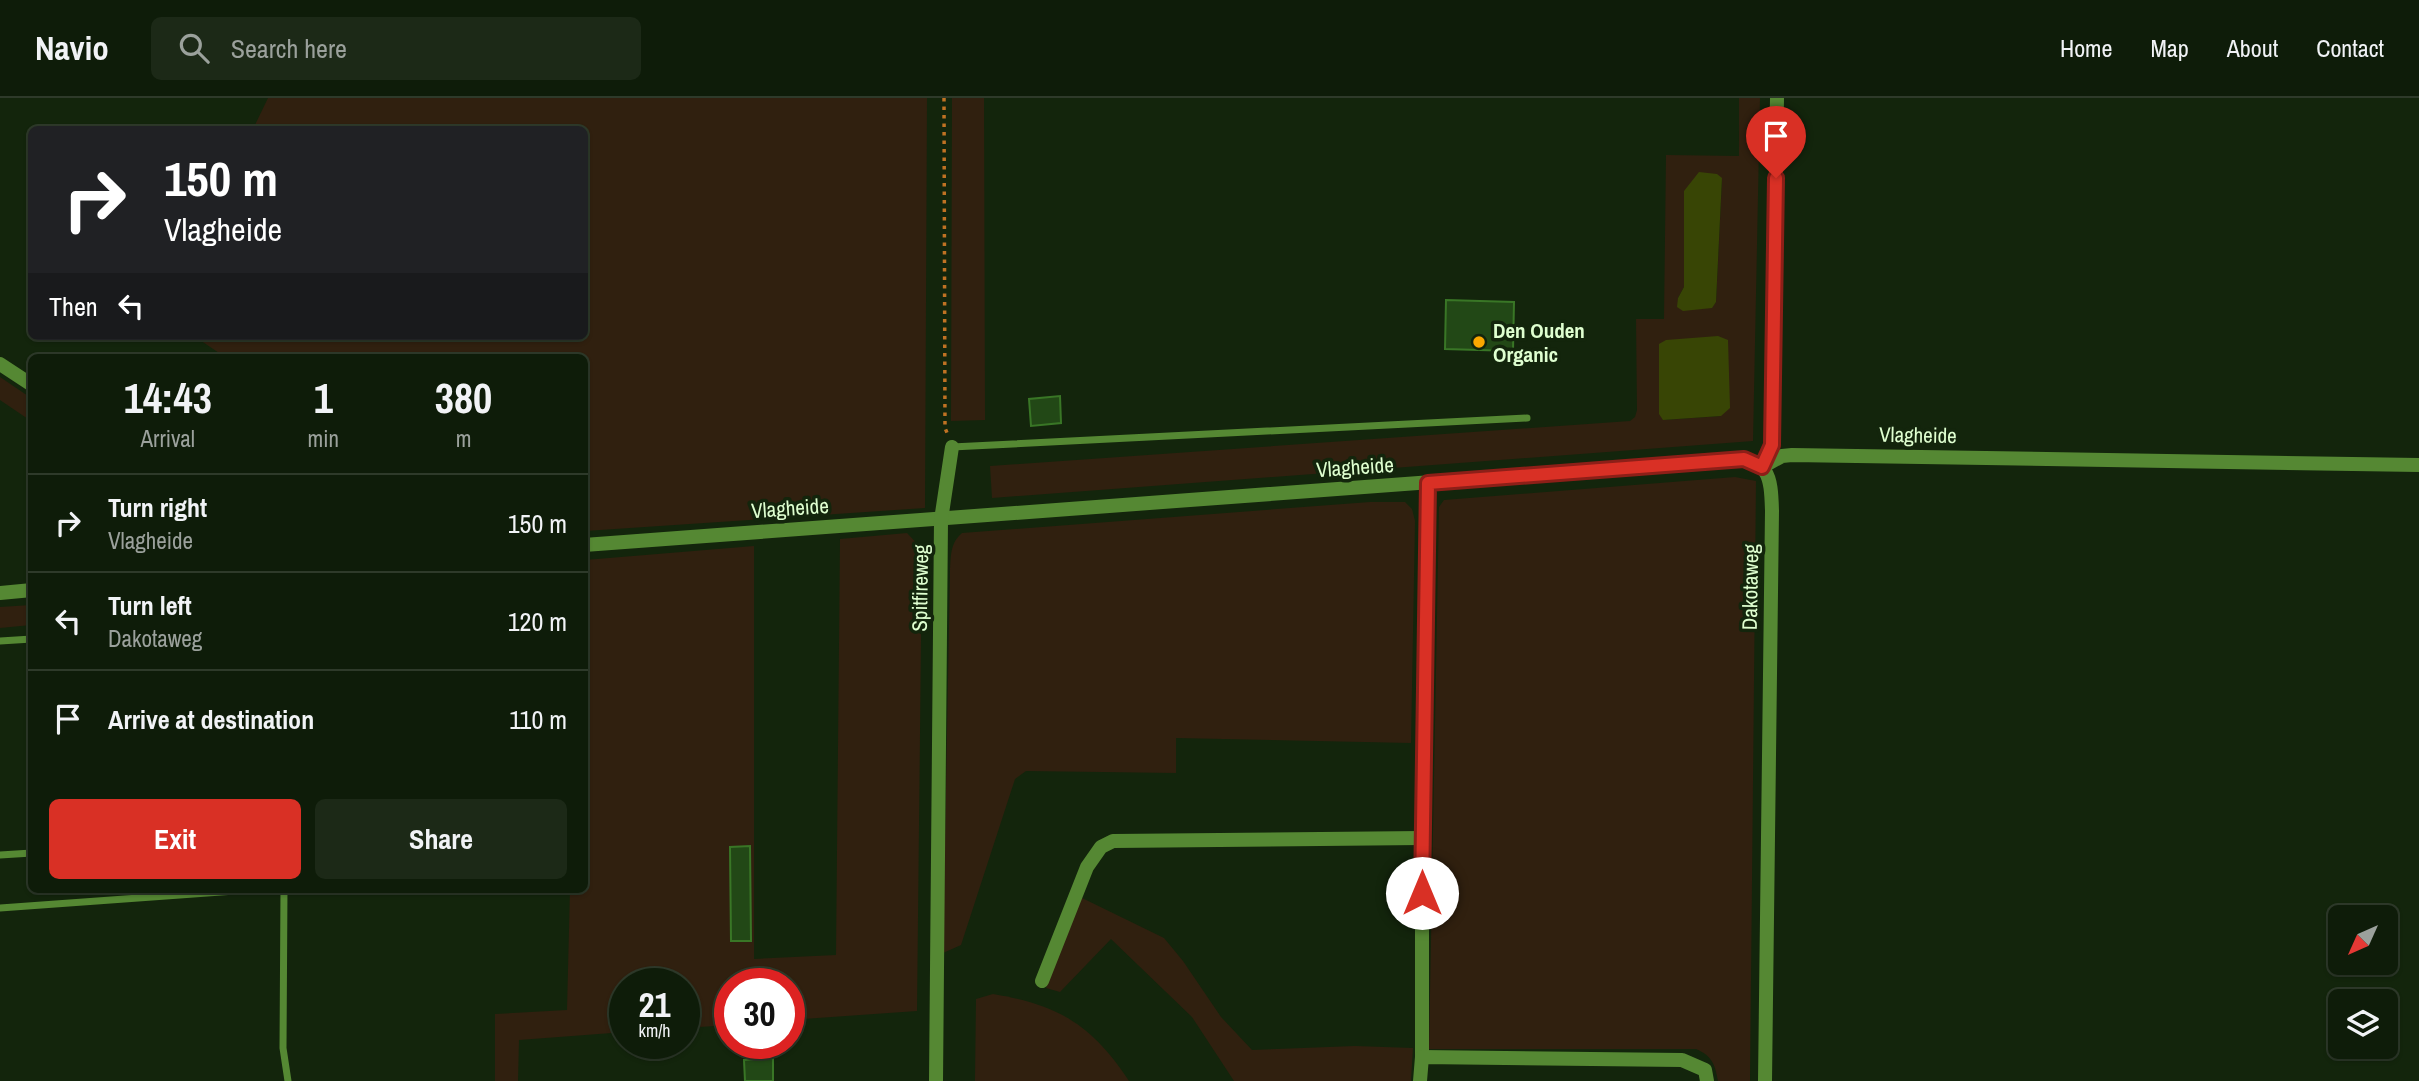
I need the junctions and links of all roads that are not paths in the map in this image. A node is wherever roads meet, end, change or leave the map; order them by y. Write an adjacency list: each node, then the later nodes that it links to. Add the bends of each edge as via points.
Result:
1 (1777, 98): 7 (street, via 1772,445)
2 (0, 364): 3 (street)
3 (28, 382)
4 (1527, 418): 5 (lane)
5 (952, 447): 9 (street, Spitfireweg)
6 (2419, 465): 7 (street, Vlagheide, via 1792,455)
7 (1762, 467): 8 (street, Vlagheide, via 1744,459); 27 (street, Dakotaweg, via 1772,484)
8 (1428, 483): 9 (street, Vlagheide); 15 (street)
9 (942, 520): 10 (street, Vlagheide); 24 (street, Spitfireweg)
10 (588, 545)
11 (28, 590): 12 (street)
12 (0, 593)
13 (28, 639): 14 (lane)
14 (0, 642)
15 (1422, 838): 21 (street, via 1113,841 1101,847 1087,867); 22 (street)
16 (28, 853): 17 (lane)
17 (0, 855)
18 (208, 893): 20 (lane)
19 (284, 893): 23 (lane, via 283,1048)
20 (0, 908)
21 (1042, 981)
22 (1422, 1057): 25 (street); 26 (street, via 1682,1060 1705,1070)
23 (288, 1081)
24 (936, 1081)
25 (1420, 1081)
26 (1707, 1081)
27 (1765, 1081)

